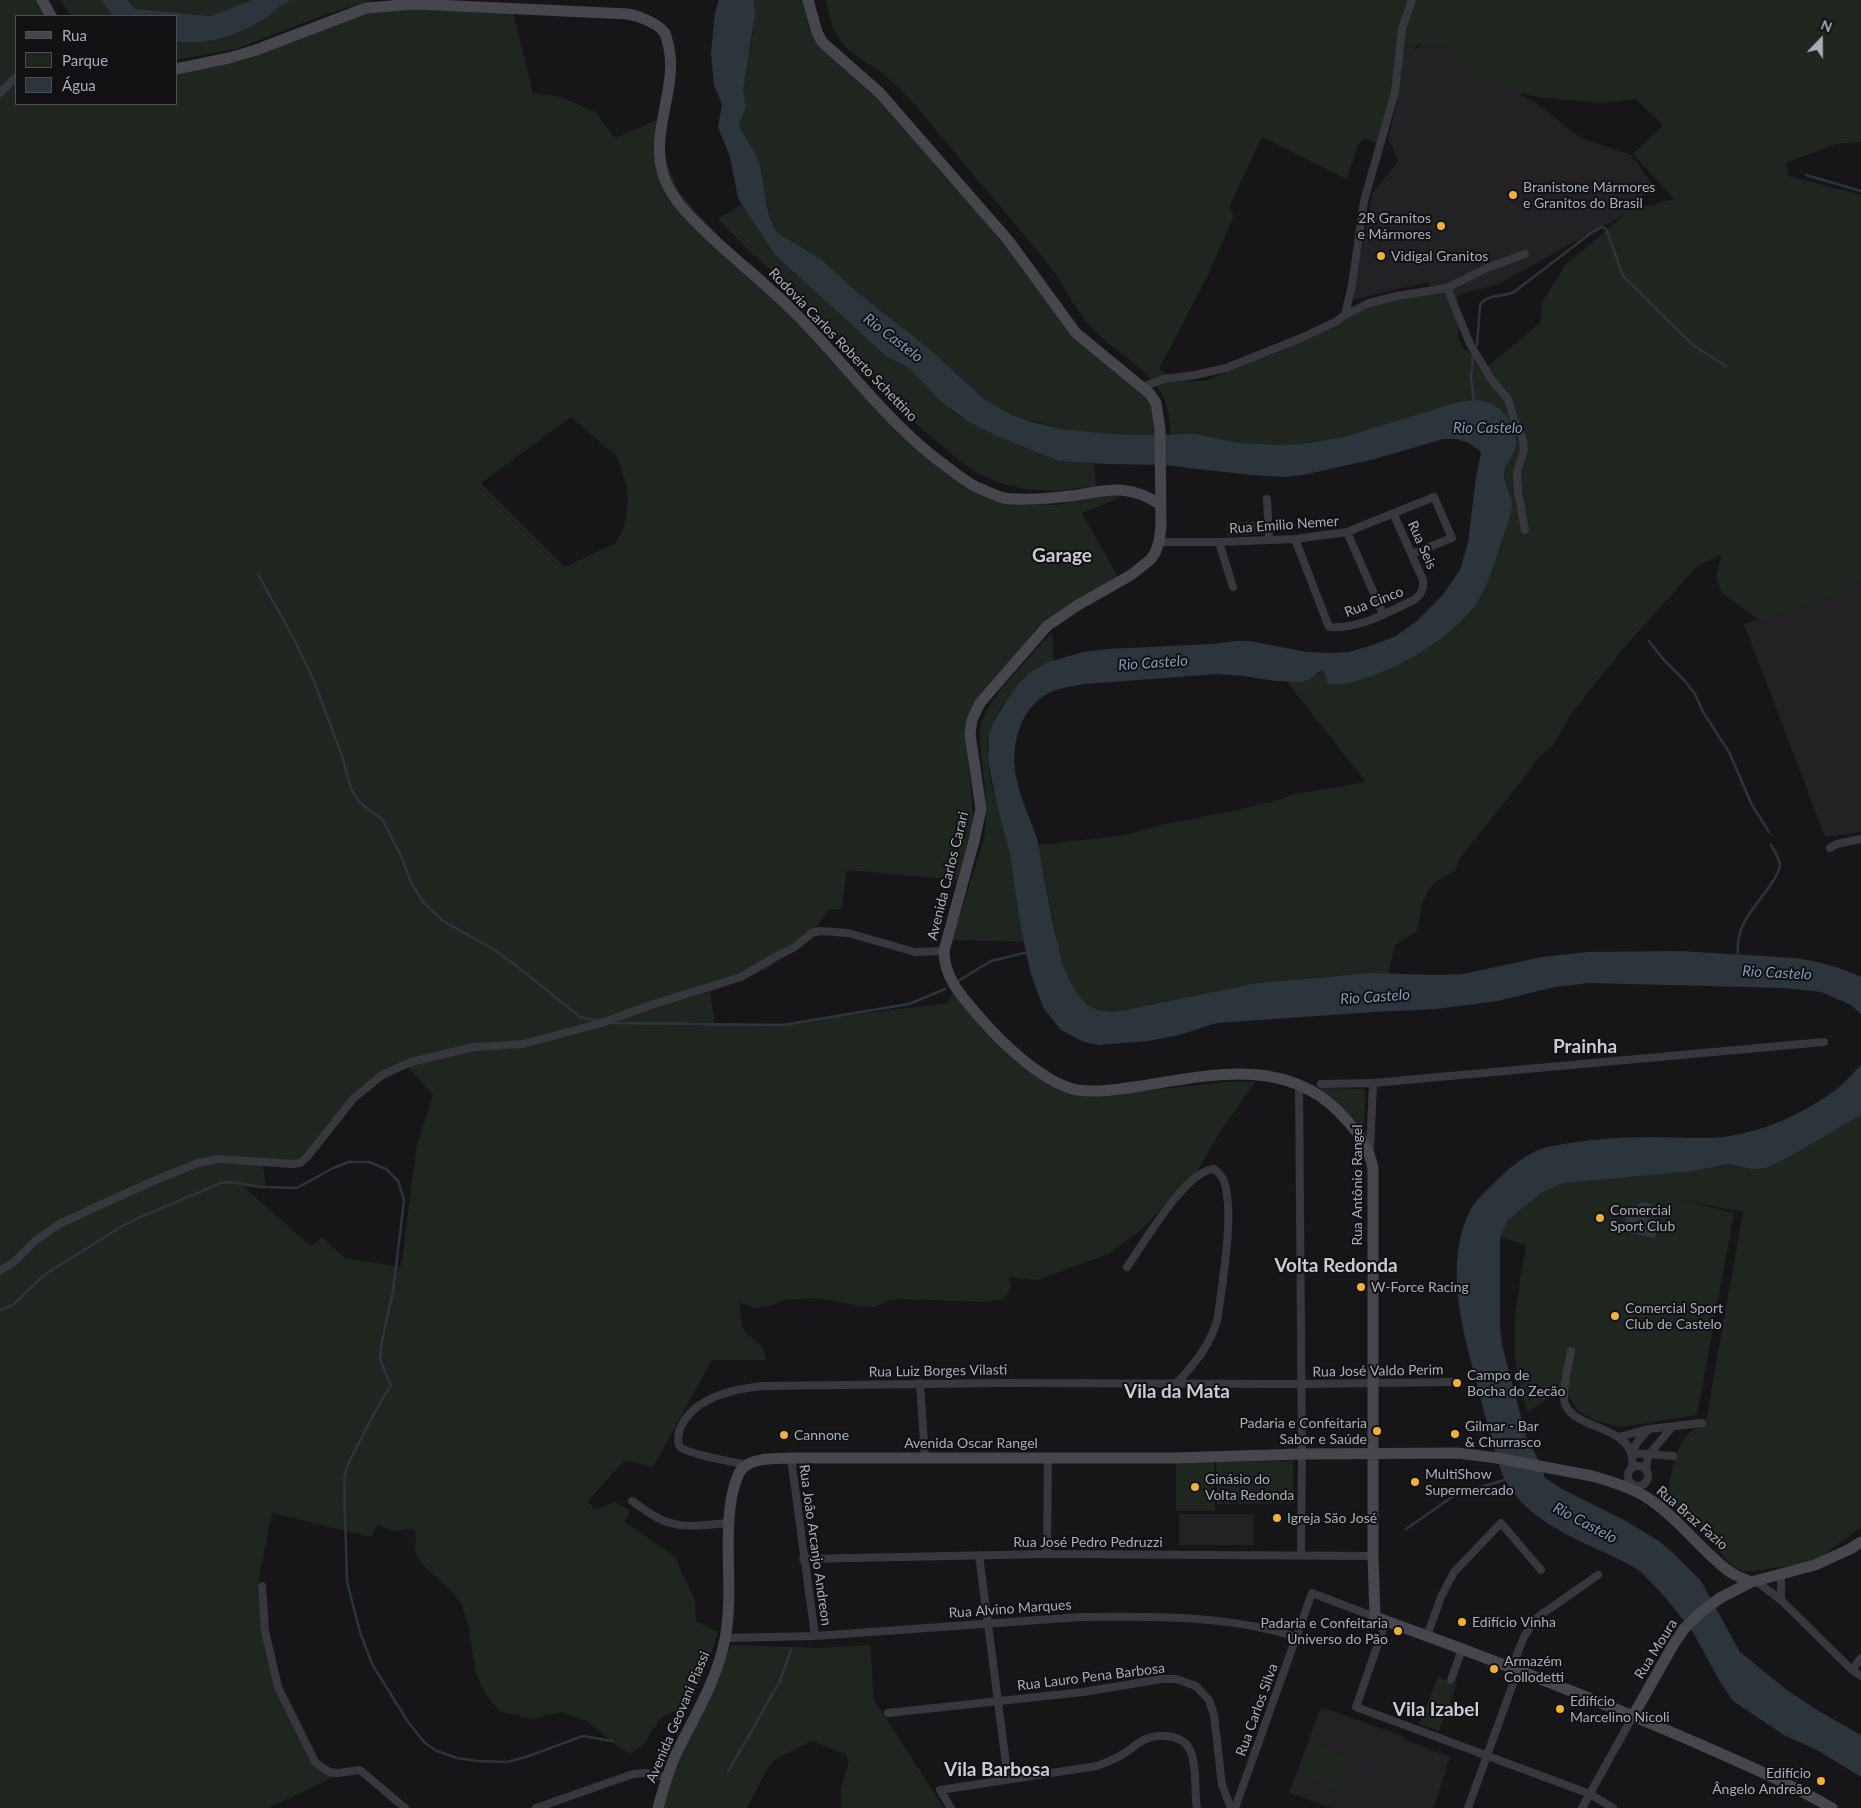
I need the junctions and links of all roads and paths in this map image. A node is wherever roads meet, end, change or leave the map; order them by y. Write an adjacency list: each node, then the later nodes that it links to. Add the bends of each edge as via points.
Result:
1 (42, 0): 4 (main road)
2 (808, 0): 11 (main road, Avenida Carlos Carari, via 822,42 880,93 1008,240 1076,333)
3 (1412, 0): 10 (street, via 1402,29 1395,92 1364,201)
4 (50, 15)
5 (178, 69): 13 (main road, Rodovia Carlos Roberto Schettino, via 256,50 366,8 415,4 479,6 628,14 648,20 665,32 670,50 671,73 660,145 661,166 667,186 707,234 797,315 890,417 947,468 978,488 1005,498 1053,498 1116,489 1150,498)
6 (15, 78): 7 (street)
7 (0, 93)
8 (1525, 254): 9 (street)
9 (1447, 288): 10 (street, via 1369,303); 15 (street, via 1470,344 1493,382 1508,399 1522,436 1524,450 1517,472)
10 (1345, 314): 11 (street, via 1301,338 1226,368 1162,379)
11 (1142, 387): 13 (main road, Avenida Carlos Carari, via 1156,404 1160,430)
12 (1267, 499): 18 (street)
13 (1161, 505): 19 (main road, Avenida Carlos Carari)
14 (1394, 513): 16 (street, Rua Emilio Nemer); 21 (street, Rua Seis); 21 (street, Rua Emilio Nemer, via 1434,497 1452,538)
15 (1525, 530)
16 (1347, 532): 17 (street, Rua Emilio Nemer); 24 (street)
17 (1295, 538): 18 (street, Rua Emilio Nemer); 24 (street, Rua Cinco, via 1329,627 1356,625)
18 (1269, 539): 20 (street, Rua Emilio Nemer)
19 (1159, 542): 20 (street, Rua Emilio Nemer); 27 (main road, Avenida Carlos Carari, via 1155,553 1141,568 1047,626 980,703 970,734 981,809)
20 (1219, 542): 22 (street)
21 (1412, 554): 23 (street, Rua Seis)
22 (1234, 587)
23 (1424, 589): 24 (street, Rua Cinco, via 1414,600)
24 (1382, 614)
25 (1861, 839): 26 (street)
26 (1830, 848)
27 (944, 950): 30 (main road, Avenida Carlos Carari, via 944,961 957,990 986,1024 1028,1064 1064,1085 1078,1090 1101,1091 1214,1074 1266,1076); 34 (street, via 915,952 848,933 820,931 741,977 598,1024 523,1044 474,1047 411,1062 382,1075 353,1099 300,1163 219,1159 198,1163 62,1223)
28 (1824, 1042): 29 (street)
29 (1373, 1083): 31 (street); 32 (street, Rua Antônio Rangel)
30 (1299, 1084): 32 (main road, Avenida Carlos Carari, via 1331,1104 1355,1129); 39 (street)
31 (1321, 1084)
32 (1370, 1152): 40 (main road, Rua Antônio Rangel, via 1373,1182)
33 (1127, 1267): 36 (street, via 1187,1184 1208,1170 1214,1169 1220,1174 1228,1211 1218,1317 1204,1352)
34 (0, 1270)
35 (1571, 1350): 44 (street, via 1564,1403 1572,1413)
36 (1177, 1382): 38 (street, Rua Luiz Borges Vilasti); 39 (street, Rua Luiz Borges Vilasti)
37 (1455, 1382): 40 (street, Rua José Valdo Perim)
38 (920, 1383): 51 (street); 53 (street, Rua Luiz Borges Vilasti, via 744,1388 728,1391 701,1404 689,1415 678,1434 681,1448)
39 (1301, 1384): 40 (street, Rua José Valdo Perim); 47 (street)
40 (1373, 1384): 48 (main road, Rua Antônio Rangel)
41 (1702, 1422): 42 (street)
42 (1672, 1427): 43 (street); 46 (street)
43 (1649, 1429): 44 (street); 45 (street)
44 (1619, 1437): 45 (street)
45 (1631, 1452): 46 (street); 54 (street)
46 (1650, 1453): 49 (street); 55 (street)
47 (1302, 1454): 48 (main road, Avenida Oscar Rangel); 52 (main road, Avenida Oscar Rangel); 64 (street)
48 (1373, 1454): 56 (main road, Rua Braz Fazio, via 1458,1453); 65 (main road, Rua Antônio Rangel)
49 (1674, 1456)
50 (791, 1458): 51 (main road, Avenida Oscar Rangel); 53 (main road, Avenida Oscar Rangel, via 758,1460); 66 (street, Rua João Arcanjo Andreon)
51 (925, 1458): 52 (main road, Avenida Oscar Rangel)
52 (1048, 1458): 62 (street)
53 (747, 1465): 60 (main road, via 734,1483)
54 (1632, 1468): 55 (street, via 1640,1466); 56 (street)
55 (1646, 1469): 57 (street, via 1648,1478)
56 (1626, 1484): 57 (street); 58 (main road, Rua Braz Fazio)
57 (1642, 1486): 58 (street)
58 (1647, 1498): 70 (main road, Rua Braz Fazio, via 1731,1572)
59 (632, 1501): 60 (street, via 674,1525)
60 (728, 1523): 78 (main road)
61 (1861, 1542): 68 (main road, Rua Moura, via 1815,1566)
62 (1047, 1554): 63 (street, Rua José Pedro Pedruzzi); 64 (street, Rua José Pedro Pedruzzi)
63 (979, 1555): 66 (street, Rua José Pedro Pedruzzi); 74 (street)
64 (1301, 1555): 65 (street, Rua José Pedro Pedruzzi)
65 (1373, 1556): 73 (main road, Rua Antônio Rangel)
66 (803, 1559): 75 (street, Rua João Arcanjo Andreon)
67 (1541, 1570): 76 (street, via 1501,1523 1454,1572)
68 (1782, 1575): 70 (main road, Rua Moura); 72 (street)
69 (1598, 1576): 81 (street, via 1535,1619 1524,1637)
70 (1754, 1582): 72 (street); 87 (main road, Rua Moura, via 1720,1598 1684,1630)
71 (262, 1586): 92 (street, via 265,1631 278,1687 315,1762 329,1772 360,1770)
72 (1781, 1600): 82 (street)
73 (1381, 1619): 76 (main road); 77 (street, Rua Carlos Silva, via 1312,1593); 88 (street, via 1356,1707)
74 (987, 1623): 75 (street, Rua Alvino Marques); 77 (street, Rua Alvino Marques, via 1081,1617 1184,1618 1242,1624); 85 (street)
75 (814, 1636): 78 (street, Rua Alvino Marques)
76 (1427, 1636): 79 (main road)
77 (1296, 1637): 98 (street, Rua Carlos Silva)
78 (725, 1638): 89 (main road, Avenida Geovani Piassi, via 712,1680)
79 (1462, 1649): 81 (main road); 84 (street)
80 (1861, 1658): 82 (street)
81 (1515, 1668): 87 (main road); 88 (street)
82 (1852, 1670): 83 (street)
83 (1861, 1676)
84 (1451, 1680)
85 (997, 1701): 86 (street, Rua Lauro Pena Barbosa); 90 (street); 97 (street, Rua Lauro Pena Barbosa, via 1162,1679 1176,1679 1196,1686 1210,1700 1222,1785)
86 (888, 1713)
87 (1633, 1716): 91 (street, Rua Moura); 102 (main road, via 1768,1774)
88 (1488, 1756): 91 (street); 99 (street)
89 (667, 1777): 93 (street, via 633,1774); 94 (main road, Avenida Geovani Piassi)
90 (1008, 1779): 95 (street, via 940,1790); 96 (street, via 1097,1766 1118,1758 1153,1737 1175,1738 1187,1743 1192,1755)
91 (1590, 1794): 100 (street, Rua Moura); 101 (street)
92 (405, 1808)
93 (536, 1808)
94 (658, 1808)
95 (951, 1808)
96 (1197, 1808)
97 (1231, 1808)
98 (1235, 1808)
99 (1468, 1808)
100 (1582, 1808)
101 (1612, 1808)
102 (1832, 1808)

